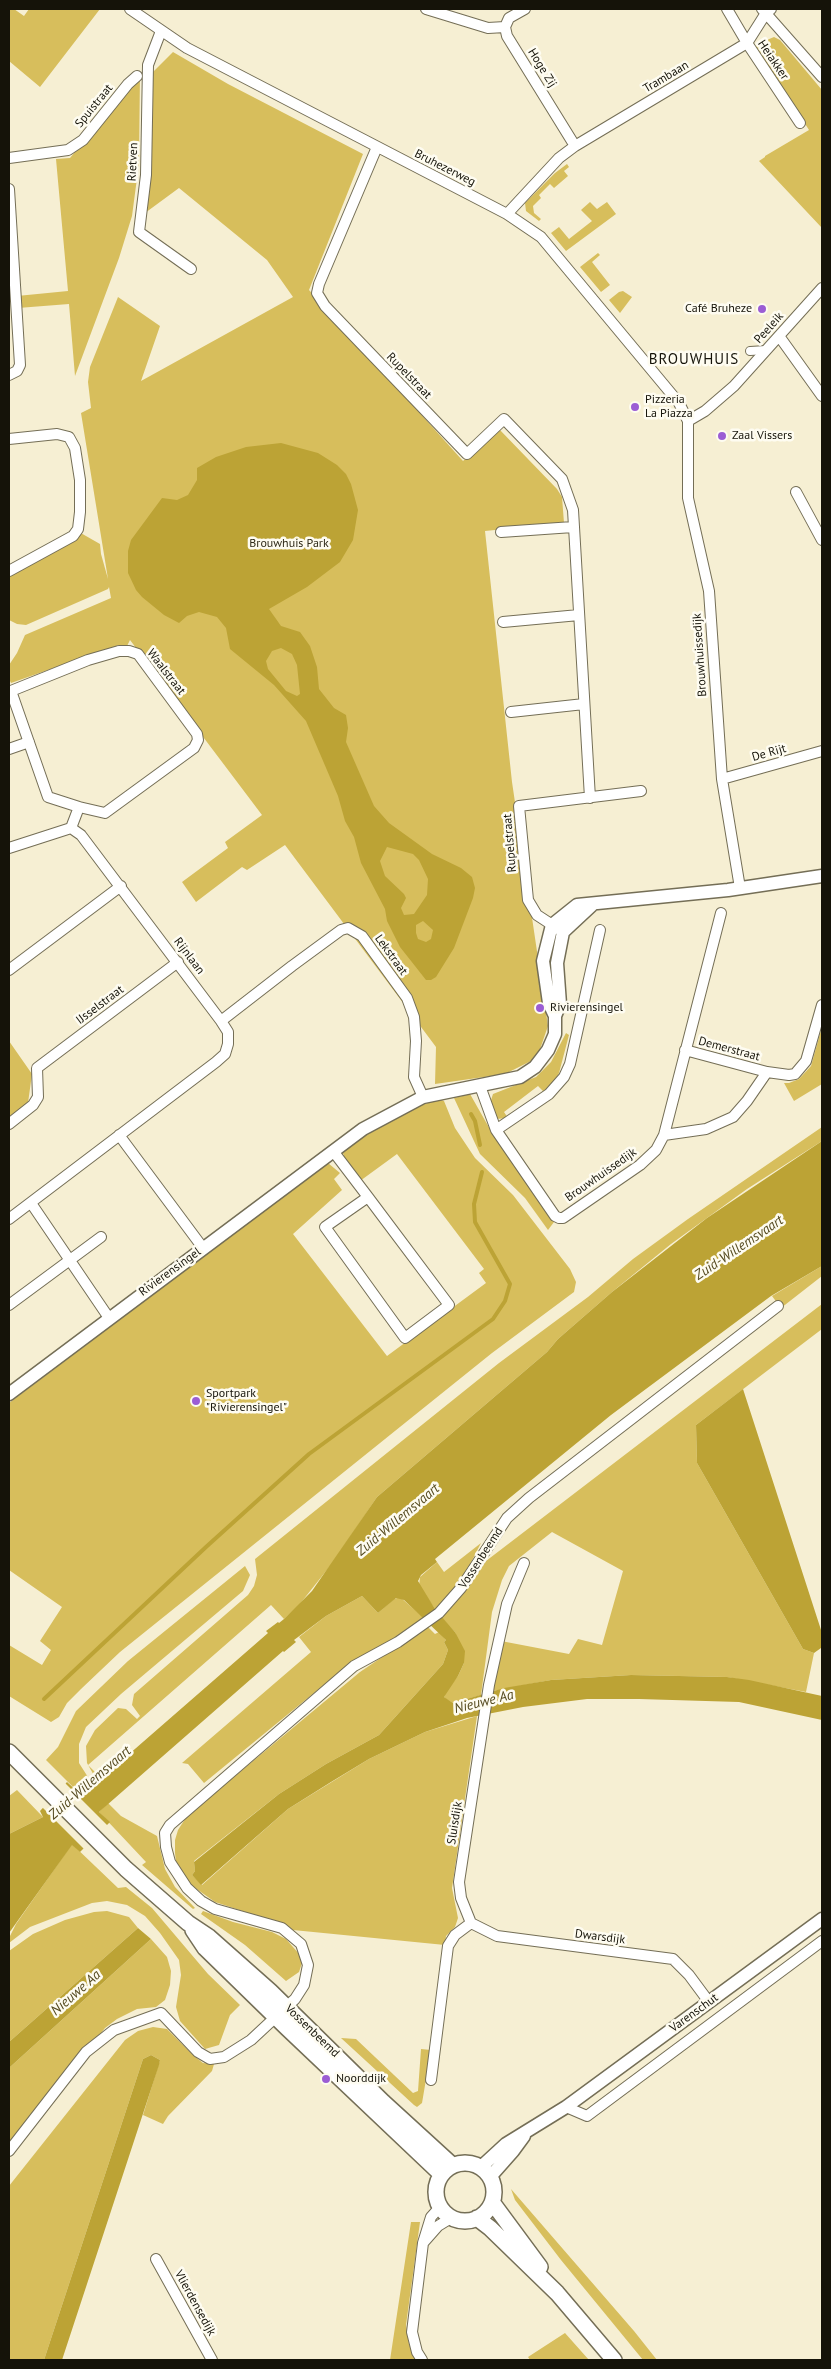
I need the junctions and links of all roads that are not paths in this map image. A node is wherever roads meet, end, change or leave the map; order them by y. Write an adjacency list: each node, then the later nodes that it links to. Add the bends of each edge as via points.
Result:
1 (130, 9): 7 (street, Bruhezerweg)
2 (426, 9): 6 (street, via 488,28)
3 (525, 9): 6 (street, via 509,18)
4 (727, 9): 8 (street, Heiakker)
5 (766, 10): 8 (street, Trambaan); 10 (street, Trambaan)
6 (505, 27): 12 (street, Hoge Zij, via 507,36)
7 (161, 31): 13 (street, Bruhezerweg, via 187,48); 17 (street, Rietven, via 148,65 146,175 139,232)
8 (747, 43): 11 (street, Heiakker); 12 (street, Trambaan)
9 (137, 76): 14 (street, Spuistraat, via 82,140 68,150)
10 (822, 77)
11 (800, 123)
12 (575, 146): 16 (street, Trambaan, via 559,158)
13 (377, 147): 16 (street, Bruhezerweg); 27 (street, Rupelstraat, via 317,293 325,306 467,454 504,419 562,479 573,510)
14 (9, 158)
15 (9, 188): 22 (street, via 20,365)
16 (507, 214): 24 (street, Bruhezerweg, via 541,237 662,381)
17 (191, 269)
18 (822, 288): 19 (street, Peeleik)
19 (779, 336): 20 (street, Peeleik); 23 (street)
20 (766, 350): 21 (street); 24 (street, Peeleik, via 734,386)
21 (750, 351)
22 (9, 375)
23 (822, 396)
24 (688, 421): 38 (street, Brouwhuissedijk, via 688,498 709,591)
25 (9, 439): 30 (street, via 57,434 68,437 75,448 80,480 78,529 73,536)
26 (796, 492): 29 (street)
27 (574, 527): 28 (street); 31 (street, Rupelstraat)
28 (501, 532)
29 (822, 540)
30 (9, 571)
31 (579, 616): 32 (street); 33 (street, Rupelstraat)
32 (503, 622)
33 (584, 704): 34 (street); 40 (street, Rupelstraat)
34 (511, 712)
35 (29, 742): 36 (street); 41 (street, Waalstraat, via 48,797); 41 (street, Waalstraat, via 11,691 88,660 119,651 138,654 198,734 198,740 194,748 105,812)
36 (9, 749)
37 (822, 751): 38 (street, De Rijt)
38 (722, 779): 46 (street, Brouwhuissedijk)
39 (641, 791): 40 (street, Rupelstraat)
40 (590, 798): 48 (street, Rupelstraat, via 519,806 528,900 537,916)
41 (79, 807): 42 (street)
42 (71, 828): 43 (street); 45 (street, Rijnlaan, via 81,835)
43 (9, 848)
44 (822, 876): 46 (street)
45 (121, 886): 50 (street, Rijnlaan); 51 (street)
46 (740, 888): 48 (street, via 577,905)
47 (721, 913): 54 (street, Brouwhuissedijk)
48 (558, 928): 56 (street, Rivierensingel, via 543,961 549,1003 555,1016 555,1034 548,1050 535,1067 520,1077)
49 (600, 930): 59 (street, via 570,1064 564,1077 549,1094)
50 (178, 962): 53 (street, Rijnlaan); 58 (street, IJsselstraat, via 37,1068 38,1097)
51 (9, 970)
52 (822, 1005): 55 (street, Demerstraat, via 806,1061 790,1076)
53 (221, 1021): 57 (street, Lekstraat, via 341,930 348,928 362,936 407,998 414,1017 414,1077); 60 (street, Rijnlaan, via 228,1032 225,1054)
54 (685, 1050): 55 (street, Demerstraat); 61 (street, Brouwhuissedijk)
55 (767, 1072): 61 (street, Demerstraat, via 733,1117 706,1129)
56 (480, 1086): 57 (street, Rivierensingel); 59 (street, Brouwhuissedijk)
57 (423, 1097): 62 (street, Rivierensingel, via 363,1129)
58 (9, 1124)
59 (496, 1130): 61 (street, Brouwhuissedijk, via 559,1218 640,1165 656,1150)
60 (119, 1135): 64 (street, Rijnlaan); 67 (street)
61 (664, 1135)
62 (333, 1151): 63 (street); 67 (street, Rivierensingel)
63 (368, 1198): 63 (street, via 448,1305 405,1338 325,1227)
64 (31, 1203): 65 (street, Rijnlaan); 68 (street)
65 (9, 1220)
66 (100, 1238): 68 (street)
67 (203, 1248): 71 (street, Rivierensingel)
68 (69, 1261): 69 (street); 71 (street)
69 (9, 1305)
70 (778, 1306): 80 (street, Vossenbeemd, via 528,1498 507,1518 466,1582 439,1613 398,1642 354,1666 182,1814 165,1833 166,1847 176,1875 201,1901 214,1909 282,1928 301,1944 308,1965 307,1973 304,1985)
71 (109, 1318): 72 (street, Rivierensingel)
72 (9, 1394)
73 (524, 1562): 77 (street, Sluisdijk, via 507,1604 489,1686 459,1882 461,1898)
74 (9, 1752): 76 (main road, Vossenbeemd, via 126,1868)
75 (822, 1919): 79 (street, Varenschut)
76 (188, 1922): 80 (main road, Vossenbeemd); 81 (main road, Vossenbeemd, via 205,1948)
77 (471, 1922): 79 (street, Dwarsdijk, via 497,1936 673,1959 689,1974); 82 (street, via 455,1934 448,1946)
78 (822, 1942): 83 (street, Varenschut, via 587,2116)
79 (709, 2002): 83 (street, Varenschut)
80 (287, 2006): 81 (street); 85 (main road, Vossenbeemd)
81 (275, 2017): 84 (street, via 231,2054 210,2059 198,2052 161,2013 114,2030 86,2052); 85 (main road, Vossenbeemd)
82 (431, 2080)
83 (566, 2107): 86 (street, Varenschut, via 506,2144)
84 (9, 2151)
85 (447, 2170): 86 (main road, via 467,2162); 88 (main road, via 436,2190)
86 (485, 2172): 87 (main road, via 493,2185)
87 (492, 2202): 90 (main road); 93 (main road)
88 (440, 2207): 89 (main road); 91 (street, via 430,2217)
89 (451, 2218): 90 (main road); 91 (street, via 438,2226)
90 (477, 2218): 93 (main road)
91 (423, 2243): 95 (street, via 412,2332)
92 (156, 2259): 94 (street, Vlierdensedijk)
93 (557, 2293): 96 (main road)
94 (212, 2360)
95 (422, 2360)
96 (614, 2360)

